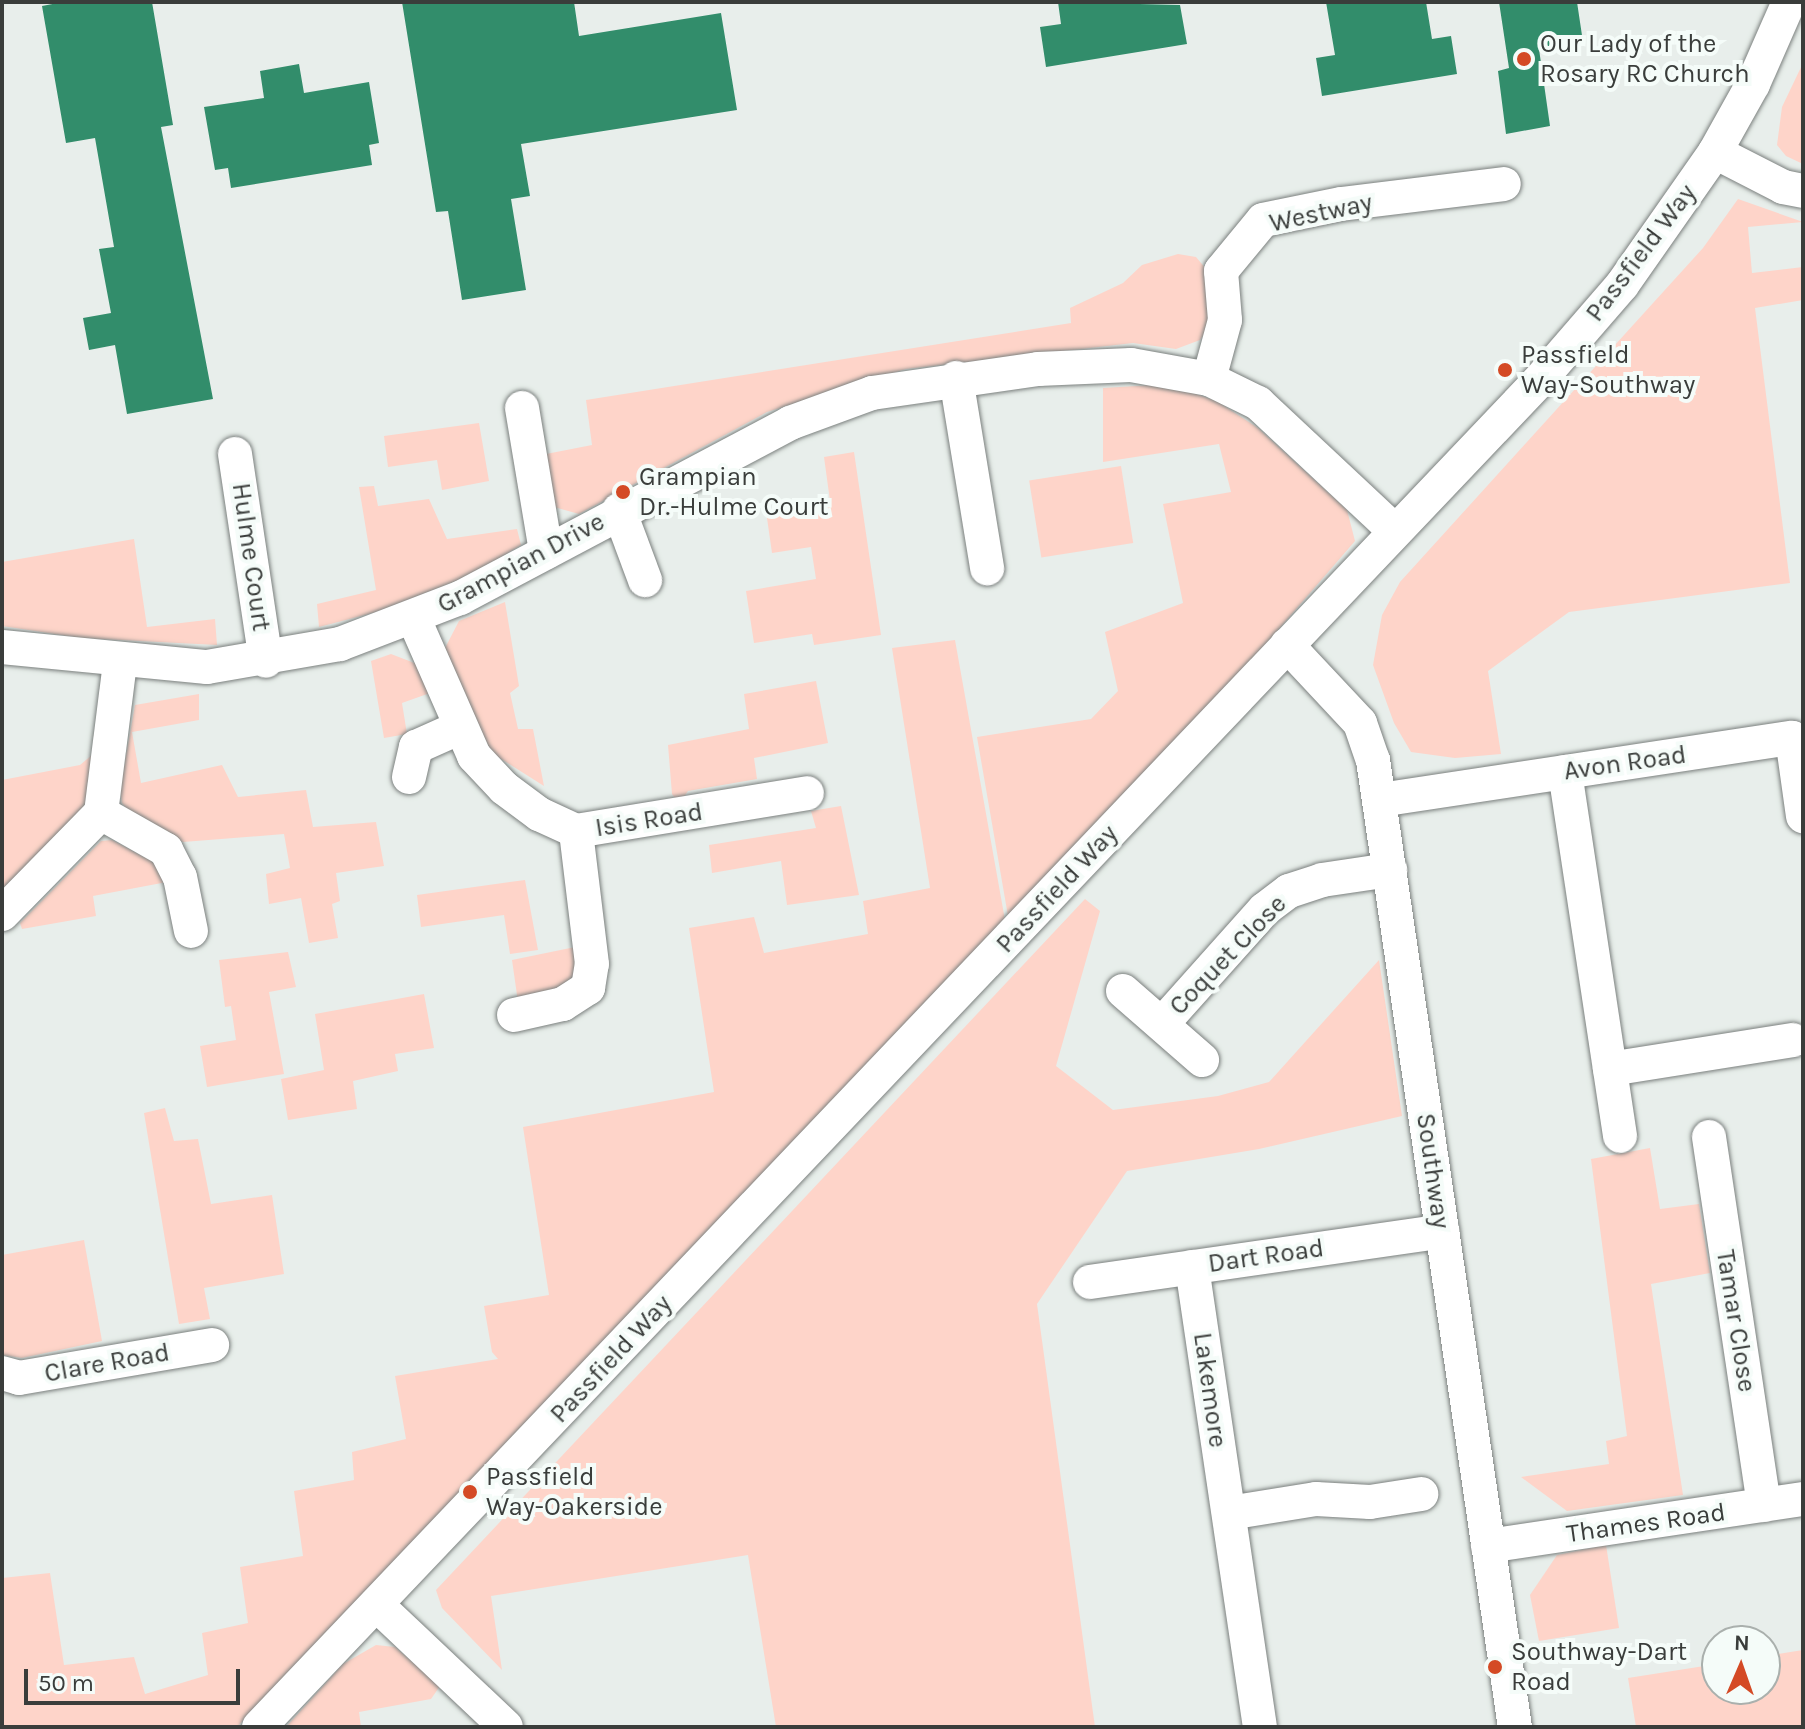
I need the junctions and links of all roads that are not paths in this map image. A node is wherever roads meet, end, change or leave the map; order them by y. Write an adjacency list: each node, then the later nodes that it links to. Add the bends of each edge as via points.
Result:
1 (1789, 2): 2 (street, Passfield Way)
2 (1715, 152): 4 (street, via 1783,187); 10 (street, Passfield Way, via 1622,285 1538,382)
3 (1504, 184): 6 (street, Westway, via 1341,204 1263,220 1221,271 1225,320)
4 (1803, 191)
5 (956, 378): 6 (street, Grampian Drive, via 1131,365); 9 (street, Grampian Drive, via 872,393 790,423); 12 (street)
6 (1209, 379): 10 (street, Grampian Drive, via 1258,403)
7 (522, 408): 11 (street)
8 (235, 454): 17 (street, Hulme Court)
9 (619, 510): 11 (street, Grampian Drive); 13 (street)
10 (1395, 531): 15 (street, Passfield Way)
11 (546, 552): 14 (street, Grampian Drive)
12 (987, 568)
13 (645, 580)
14 (414, 619): 17 (street, Grampian Drive); 19 (street, Isis Road)
15 (1287, 645): 23 (street, Southway, via 1360,723); 48 (street, Passfield Way)
16 (2, 647): 18 (street, Grampian Drive)
17 (266, 661): 18 (street, Grampian Drive, via 207,667)
18 (120, 662): 24 (street)
19 (461, 727): 21 (street, via 416,747); 26 (street, Isis Road, via 474,756 504,788 539,814)
20 (1565, 772): 23 (street, Avon Road); 25 (street, Avon Road, via 1792,738); 35 (street)
21 (409, 777)
22 (807, 793): 26 (street, Isis Road)
23 (1380, 800): 27 (street, Southway)
24 (101, 813): 28 (street); 29 (street, via 166,850 180,877)
25 (1803, 816)
26 (576, 831): 31 (street, via 592,964 588,988 563,1004)
27 (1390, 870): 32 (street, Coquet Close, via 1322,880 1289,891 1265,909); 38 (street, Southway)
28 (2, 914)
29 (191, 931)
30 (1123, 991): 32 (street)
31 (514, 1015)
32 (1162, 1024): 34 (street)
33 (1793, 1040): 35 (street)
34 (1202, 1060)
35 (1610, 1069): 36 (street)
36 (1620, 1136)
37 (1709, 1137): 45 (street, Tamar Close)
38 (1442, 1231): 39 (street, Dart Road); 47 (street, Southway)
39 (1192, 1267): 40 (street, Dart Road); 46 (street, Lakemore)
40 (1090, 1282)
41 (212, 1345): 42 (street, Clare Road, via 77,1381)
42 (2, 1373)
43 (1421, 1494): 46 (street, via 1370,1502 1316,1499)
44 (1803, 1499): 45 (street, Thames Road)
45 (1764, 1505): 47 (street, Thames Road)
46 (1229, 1513): 51 (street, Lakemore)
47 (1488, 1546): 52 (street, Southway)
48 (378, 1606): 49 (street, Passfield Way); 50 (street)
49 (259, 1727)
50 (506, 1727)
51 (1260, 1727)
52 (1515, 1727)

